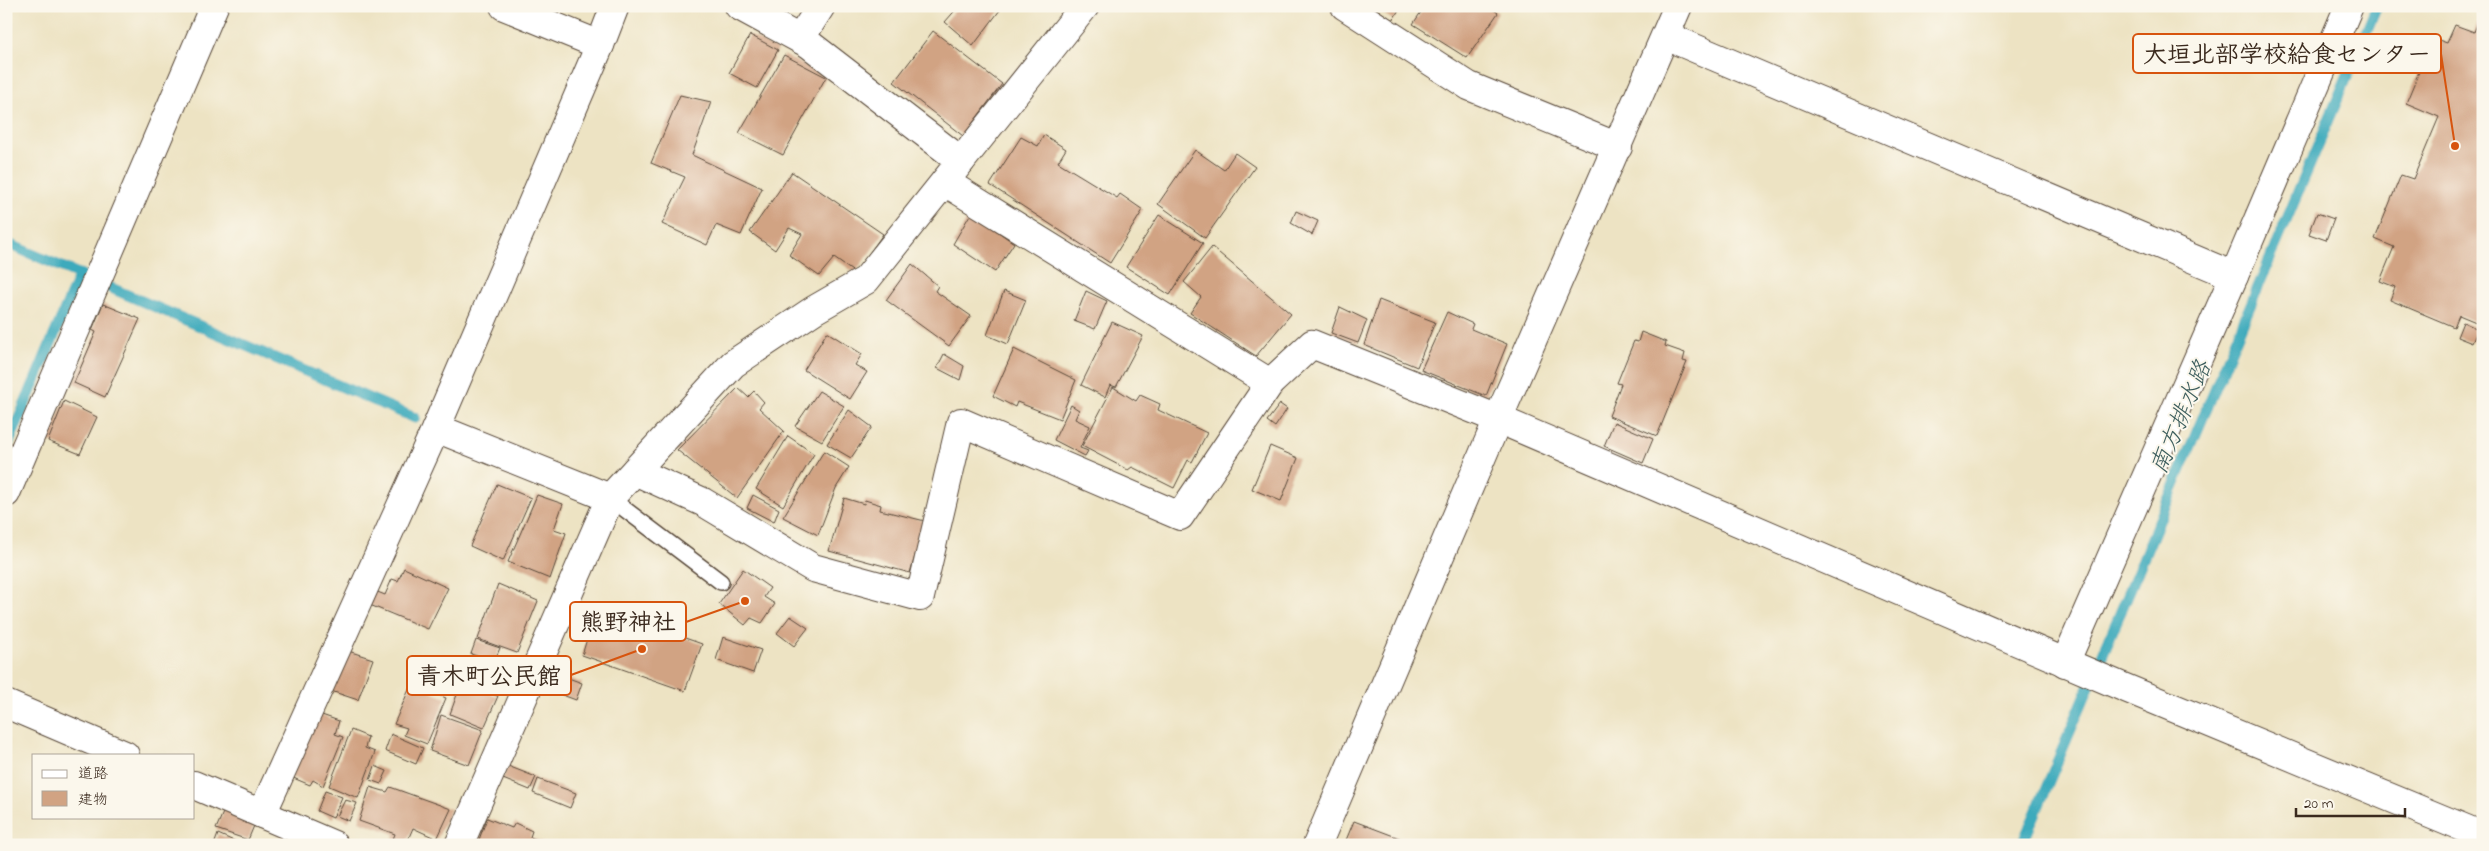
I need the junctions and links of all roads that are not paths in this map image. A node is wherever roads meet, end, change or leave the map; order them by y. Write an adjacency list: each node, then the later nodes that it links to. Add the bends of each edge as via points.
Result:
1 (214, 6): 20 (street)
2 (504, 6): 12 (street)
3 (614, 6): 12 (street)
4 (739, 6): 11 (street)
5 (821, 6): 11 (street)
6 (1085, 6): 14 (street)
7 (1345, 6): 13 (street, via 1469,86)
8 (1678, 6): 10 (street)
9 (2349, 6): 15 (street)
10 (1666, 36): 13 (street); 15 (street)
11 (800, 39): 14 (street)
12 (600, 45): 18 (street)
13 (1618, 147): 17 (street)
14 (953, 172): 16 (street); 19 (street, via 866,280 733,364)
15 (2234, 276): 23 (street)
16 (1270, 383): 17 (street, via 1312,344); 19 (street, via 1180,516 962,422 920,597 813,568 703,502)
17 (1498, 419): 23 (street); 31 (street)
18 (436, 428): 21 (street); 27 (street)
19 (635, 471): 21 (street)
20 (6, 493)
21 (610, 498): 22 (lane); 30 (street)
22 (721, 582)
23 (2068, 664): 28 (street)
24 (6, 704): 25 (street)
25 (123, 754)
26 (195, 785): 27 (street)
27 (274, 828): 29 (street)
28 (2483, 836)
29 (334, 845)
30 (459, 845)
31 (1317, 845)

